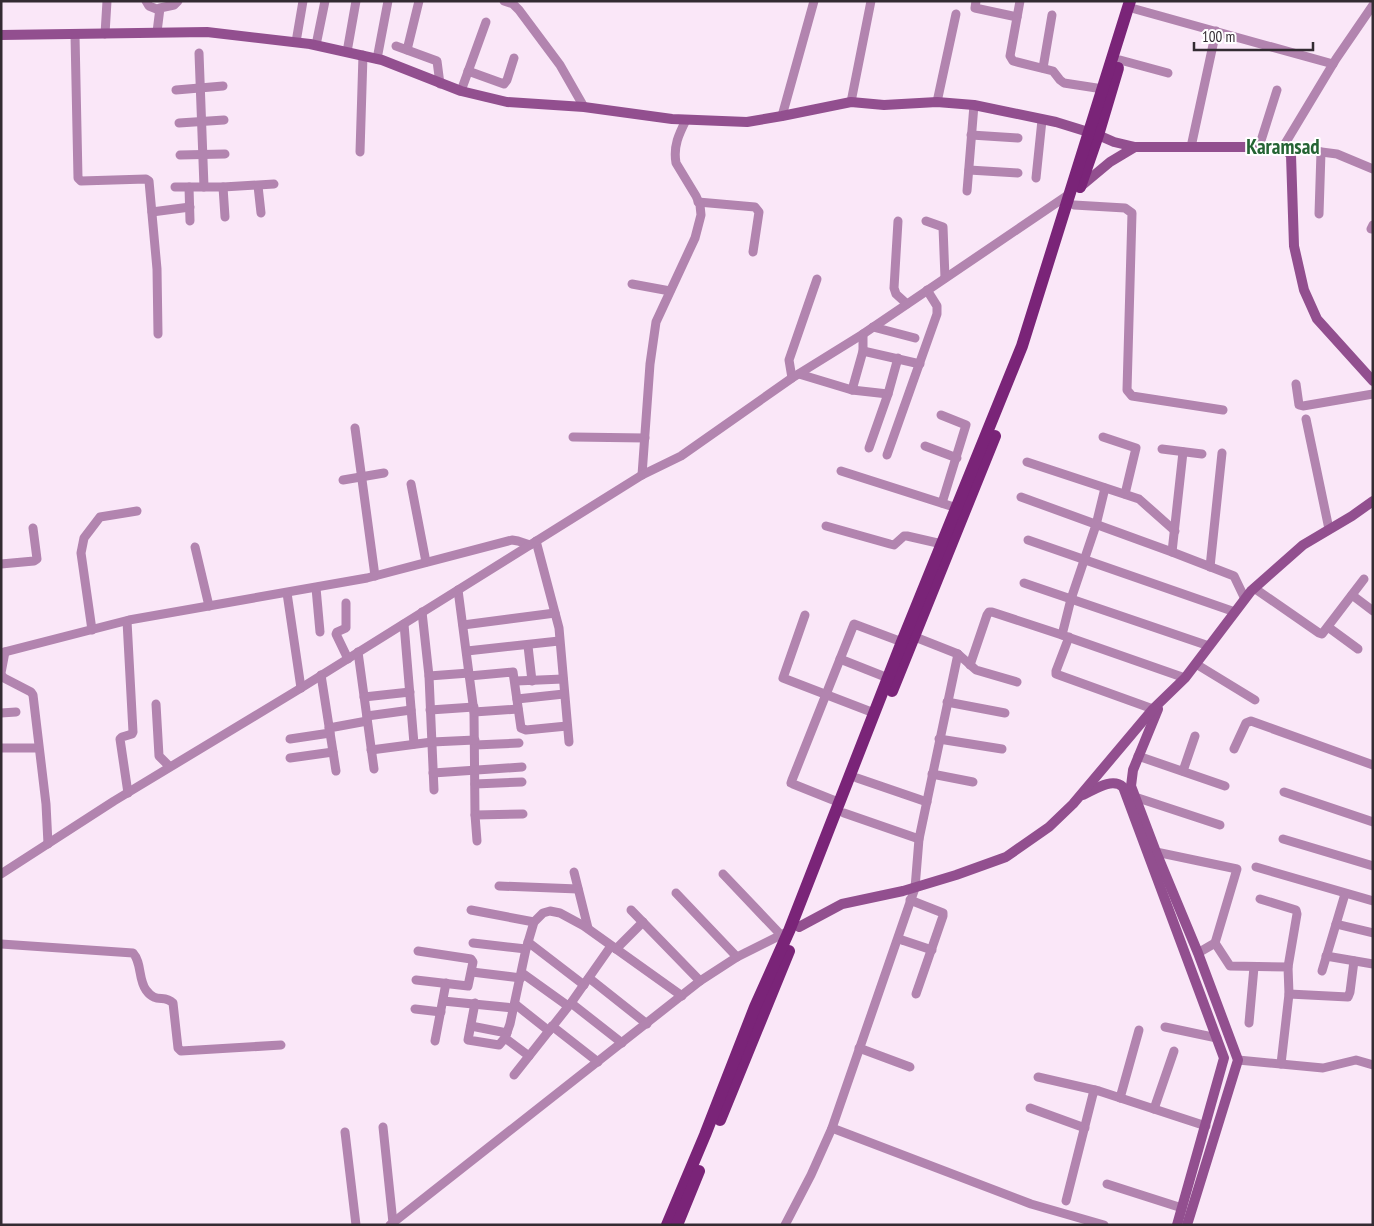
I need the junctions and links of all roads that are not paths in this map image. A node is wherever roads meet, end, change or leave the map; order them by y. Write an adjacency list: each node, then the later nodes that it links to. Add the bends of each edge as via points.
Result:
1 (107, 1): 23 (street)
2 (146, 1): 16 (street, via 148,6)
3 (178, 1): 16 (street)
4 (303, 1): 26 (street)
5 (325, 1): 27 (street)
6 (356, 1): 30 (street)
7 (388, 1): 34 (street)
8 (420, 1): 29 (street)
9 (504, 1): 50 (street, via 514,4 519,10 560,65)
10 (814, 1): 51 (street)
11 (871, 1): 47 (street)
12 (976, 1): 19 (street, via 976,8)
13 (1020, 1): 19 (street)
14 (1134, 4): 21 (street); 35 (main road); 43 (main road)
15 (1373, 5): 36 (street)
16 (159, 10): 22 (street)
17 (956, 14): 48 (street)
18 (1052, 15): 37 (street)
19 (1017, 17): 37 (street, via 1011,59)
20 (486, 22): 38 (street)
21 (1216, 31): 36 (street); 61 (street)
22 (157, 32): 23 (street); 26 (street, via 207,32)
23 (105, 34): 25 (street)
24 (1, 35): 25 (street)
25 (75, 35): 84 (street, via 78,180 148,180)
26 (296, 42): 27 (street)
27 (316, 45): 30 (street)
28 (396, 46): 29 (street)
29 (407, 50): 40 (street, via 437,61)
30 (346, 52): 32 (street)
31 (199, 53): 42 (street)
32 (363, 55): 34 (street); 64 (street)
33 (514, 58): 38 (street, via 504,84)
34 (377, 59): 40 (street)
35 (1120, 60): 39 (street); 57 (main road)
36 (1333, 64): 63 (street)
37 (1043, 68): 43 (street, via 1055,72 1064,83)
38 (468, 71): 46 (street)
39 (1168, 73)
40 (440, 84): 46 (street)
41 (223, 86): 42 (street)
42 (200, 88): 44 (street); 55 (street)
43 (1103, 89): 57 (main road)
44 (176, 90)
45 (1277, 90): 62 (street)
46 (461, 91): 50 (street, via 507,102)
47 (851, 102): 48 (street, via 884,105); 51 (street)
48 (937, 102): 49 (street)
49 (974, 105): 54 (street); 58 (street)
50 (584, 106): 53 (street)
51 (782, 116): 53 (street, via 747,122)
52 (224, 120): 55 (street)
53 (686, 120): 82 (street, via 677,139 676,163)
54 (1042, 120): 57 (street); 72 (street)
55 (200, 121): 56 (street); 67 (street)
56 (179, 123)
57 (1094, 133): 60 (street); 79 (main road); 81 (main road)
58 (972, 135): 59 (street); 70 (street)
59 (1018, 138)
60 (1135, 147): 61 (street); 79 (street, via 1110,162)
61 (1190, 147): 62 (street)
62 (1259, 147): 63 (street)
63 (1283, 148): 65 (street); 106 (street, via 1291,155 1294,246 1304,290 1317,319)
64 (360, 152)
65 (1320, 152): 69 (street, via 1337,154); 86 (street)
66 (225, 154): 67 (street)
67 (202, 155): 68 (street); 77 (street)
68 (180, 156)
69 (1373, 169)
70 (969, 170): 71 (street); 80 (street)
71 (1018, 173)
72 (1036, 178)
73 (274, 184): 74 (street)
74 (258, 186): 78 (street); 85 (street)
75 (175, 187): 76 (street)
76 (189, 187): 77 (street); 83 (street)
77 (204, 187): 78 (street)
78 (223, 187): 87 (street)
79 (1080, 187): 81 (main road)
80 (967, 191)
81 (1071, 200): 92 (street); 111 (street, via 1126,208 1132,213 1129,394); 138 (main road, via 1022,346); 178 (main road, via 1024,364)
82 (698, 202): 91 (street, via 758,209); 96 (street, via 699,226)
83 (190, 207): 84 (street); 88 (street)
84 (152, 212): 99 (street)
85 (261, 213)
86 (1318, 214)
87 (225, 217)
88 (190, 221)
89 (926, 221): 92 (street, via 944,227)
90 (898, 222): 97 (street, via 894,288)
91 (753, 252)
92 (946, 278): 95 (street)
93 (817, 279): 105 (street, via 789,360)
94 (632, 284): 96 (street)
95 (927, 290): 97 (street); 104 (street, via 938,309)
96 (670, 291): 117 (street, via 658,314 655,330)
97 (907, 304): 98 (street)
98 (873, 327): 100 (street); 101 (street)
99 (158, 334)
100 (863, 334): 102 (street); 105 (street)
101 (915, 338)
102 (863, 351): 103 (street); 108 (street)
103 (898, 358): 104 (street); 109 (street)
104 (920, 364): 124 (street)
105 (796, 376): 108 (street); 129 (street, via 681,456)
106 (1372, 381)
107 (1296, 384): 110 (street, via 1297,402 1302,406)
108 (852, 390): 109 (street)
109 (888, 394): 119 (street)
110 (1373, 394)
111 (1223, 410)
112 (942, 415): 125 (street, via 966,425)
113 (1306, 419): 143 (street)
114 (355, 428): 130 (street)
115 (1104, 436): 134 (street, via 1136,448)
116 (573, 437): 117 (street)
117 (646, 438): 129 (street)
118 (925, 446): 125 (street)
119 (869, 448)
120 (1162, 449): 121 (street)
121 (1183, 452): 123 (street); 144 (street)
122 (1222, 453): 153 (street)
123 (1202, 454)
124 (887, 455)
125 (957, 458): 137 (street)
126 (1027, 462): 133 (street)
127 (841, 471): 137 (street)
128 (384, 473): 130 (street)
129 (642, 476): 146 (street)
130 (362, 478): 131 (street); 154 (street)
131 (343, 480)
132 (411, 484): 151 (street)
133 (1105, 488): 134 (street); 140 (street)
134 (1125, 494): 144 (street, via 1144,502)
135 (1021, 497): 140 (street)
136 (1373, 501): 143 (street)
137 (942, 503): 138 (street)
138 (957, 508): 147 (main road)
139 (137, 512): 175 (street, via 100,518 82,543)
140 (1096, 525): 149 (street); 150 (street)
141 (826, 526): 147 (street, via 894,545 904,536)
142 (33, 528): 152 (street, via 36,560)
143 (1329, 529): 158 (street, via 1304,544)
144 (1175, 531): 149 (street)
145 (1028, 540): 150 (street)
146 (533, 543): 151 (street, via 512,540); 159 (street); 169 (street)
147 (942, 544): 180 (main road)
148 (195, 547): 165 (street)
149 (1172, 552): 153 (street)
150 (1084, 560): 163 (street); 168 (street)
151 (426, 562): 154 (street)
152 (1, 564)
153 (1210, 567): 162 (street, via 1234,576)
154 (375, 576): 157 (street)
155 (1364, 579): 161 (street)
156 (1024, 584): 163 (street)
157 (316, 588): 160 (street); 176 (street)
158 (1254, 588): 162 (street); 174 (street, via 1319,634)
159 (458, 590): 167 (street); 173 (street)
160 (287, 593): 165 (street); 202 (street)
161 (1352, 595): 166 (street); 174 (street)
162 (1245, 599): 168 (street)
163 (1071, 600): 177 (street); 182 (street)
164 (346, 603): 188 (street, via 347,626 336,634)
165 (209, 606): 171 (street)
166 (1373, 611)
167 (422, 612): 172 (street); 195 (street)
168 (1235, 612): 182 (street)
169 (555, 614): 173 (street); 179 (street)
170 (805, 616): 205 (street, via 783,678)
171 (127, 621): 175 (street); 254 (street, via 133,732 120,739)
172 (404, 624): 186 (street); 203 (street)
173 (463, 625): 184 (street)
174 (1328, 627): 183 (street)
175 (92, 630): 185 (street)
176 (320, 632)
177 (1065, 636): 191 (street, via 989,612); 197 (street); 211 (street, via 1056,674)
178 (915, 637): 187 (street); 247 (main road)
179 (559, 642): 181 (street); 198 (street)
180 (902, 642): 189 (street, via 854,624); 196 (main road)
181 (528, 646): 184 (street); 199 (street)
182 (1210, 646): 190 (street)
183 (1358, 649)
184 (467, 651): 194 (street)
185 (3, 652): 192 (street)
186 (358, 652): 188 (street); 206 (street)
187 (958, 654): 191 (street); 208 (street)
188 (348, 658): 193 (street)
189 (840, 659): 196 (street); 205 (street)
190 (1196, 664): 197 (street); 207 (street)
191 (970, 665): 201 (street, via 976,670)
192 (1, 674): 231 (street, via 32,693)
193 (321, 675): 202 (street); 221 (street)
194 (469, 675): 195 (street); 200 (street, via 513,672); 212 (street)
195 (429, 676): 214 (street)
196 (888, 678): 217 (main road)
197 (1185, 678): 211 (street)
198 (563, 680): 199 (street); 204 (street)
199 (532, 681): 200 (street)
200 (516, 682): 210 (street)
201 (1017, 682)
202 (301, 688): 239 (street)
203 (410, 692): 206 (street); 213 (street)
204 (564, 694): 210 (street); 220 (street)
205 (826, 696): 217 (street); 258 (street, via 791,783)
206 (364, 697): 219 (street)
207 (1255, 700)
208 (947, 702): 218 (street); 224 (street)
209 (156, 704): 239 (street, via 159,756)
210 (518, 704): 212 (street); 220 (street, via 520,726 526,730)
211 (1156, 706): 236 (street); 256 (street)
212 (474, 709): 214 (street); 227 (street)
213 (411, 710): 219 (street); 229 (street)
214 (430, 710): 225 (street)
215 (16, 712): 216 (street)
216 (1, 713)
217 (874, 713): 258 (main road)
218 (1005, 713)
219 (367, 719): 221 (street); 234 (street)
220 (567, 726): 226 (street)
221 (330, 730): 223 (street); 235 (street)
222 (1195, 736): 243 (street)
223 (290, 739)
224 (939, 739): 232 (street); 246 (street)
225 (432, 742): 227 (street); 229 (street); 245 (street)
226 (569, 742)
227 (475, 743): 228 (street); 242 (street)
228 (519, 743)
229 (414, 744): 234 (street)
230 (1, 748): 231 (street)
231 (38, 748): 266 (street)
232 (1002, 749)
233 (1234, 749): 238 (street, via 1246,723 1252,721)
234 (372, 750): 241 (street)
235 (333, 752): 237 (street); 244 (street)
236 (1138, 756): 243 (street); 255 (street, via 1131,779)
237 (290, 758)
238 (1373, 765)
239 (169, 766): 254 (street)
240 (522, 767): 242 (street)
241 (374, 769)
242 (475, 769): 245 (street); 250 (street)
243 (1183, 771): 251 (street)
244 (336, 772)
245 (433, 773): 252 (street)
246 (932, 774): 249 (street); 257 (street)
247 (857, 778): 257 (street); 258 (main road)
248 (522, 782): 250 (street)
249 (974, 782)
250 (474, 784): 260 (street)
251 (1225, 786)
252 (434, 790)
253 (1284, 792): 261 (street)
254 (128, 793): 266 (street)
255 (1135, 797): 262 (street); 267 (street)
256 (1078, 798): 274 (street, via 1049,827 1006,857); 327 (street, via 1106,784 1123,787)
257 (926, 802): 263 (street)
258 (841, 808): 263 (street); 287 (main road)
259 (523, 814): 260 (street)
260 (475, 815): 265 (street)
261 (1373, 822)
262 (1220, 825)
263 (919, 839): 274 (street)
264 (1284, 839): 268 (street)
265 (477, 841)
266 (48, 844): 271 (street)
267 (1156, 852): 291 (street, via 1237,869); 297 (street)
268 (1373, 866)
269 (1256, 867): 277 (street)
270 (574, 872): 275 (street)
271 (1, 874)
272 (723, 874): 287 (street)
273 (499, 886): 275 (street)
274 (915, 888): 279 (street); 287 (street, via 842,904)
275 (578, 889): 286 (street)
276 (676, 893): 299 (street)
277 (1346, 894): 280 (street); 285 (street)
278 (1260, 899): 303 (street, via 1296,910)
279 (910, 900): 295 (street, via 943,914); 331 (street)
280 (1373, 901)
281 (471, 910): 283 (street)
282 (631, 910): 284 (street)
283 (534, 922): 286 (street, via 550,911); 293 (street)
284 (642, 922): 294 (street); 308 (street)
285 (1336, 924): 288 (street); 298 (street)
286 (588, 928): 294 (street)
287 (789, 931): 299 (street); 345 (main road)
288 (1373, 934)
289 (902, 940): 295 (street)
290 (473, 943): 293 (street)
291 (1215, 943): 297 (street); 302 (street, via 1230,966)
292 (1, 944): 330 (street, via 133,953 145,989 154,998 169,1000 173,1004 181,1051)
293 (527, 946): 306 (street); 309 (street)
294 (614, 948): 309 (street); 313 (street)
295 (932, 950): 311 (street)
296 (418, 951): 305 (street, via 471,959)
297 (1198, 953): 334 (street)
298 (1326, 956): 300 (street); 304 (street)
299 (737, 957): 308 (street)
300 (1354, 961): 301 (street); 312 (street, via 1348,997)
301 (1373, 964)
302 (1254, 967): 303 (street); 320 (street)
303 (1288, 967): 312 (street)
304 (1322, 971)
305 (472, 972): 306 (street); 310 (street, via 468,986)
306 (521, 975): 316 (street); 317 (street)
307 (416, 980): 310 (street)
308 (700, 981): 313 (street)
309 (586, 982): 316 (street); 321 (street)
310 (446, 984): 314 (street)
311 (916, 994)
312 (1289, 994): 336 (street)
313 (682, 996): 321 (street)
314 (443, 1001): 315 (street); 319 (street)
315 (475, 1003): 317 (street); 322 (street)
316 (569, 1004): 324 (street); 329 (street)
317 (514, 1006): 324 (street); 326 (street)
318 (415, 1009): 319 (street)
319 (441, 1012): 328 (street)
320 (1249, 1023)
321 (647, 1024): 329 (street)
322 (471, 1026): 326 (street); 326 (street, via 468,1041 499,1045)
323 (1165, 1027): 327 (street)
324 (551, 1029): 333 (street); 335 (street)
325 (1139, 1030): 342 (street)
326 (506, 1035): 333 (street)
327 (1217, 1038): 346 (street, via 1224,1062)
328 (435, 1041)
329 (622, 1043): 335 (street)
330 (280, 1045)
331 (859, 1048): 338 (street); 348 (street)
332 (1174, 1051): 344 (street)
333 (529, 1056): 339 (street)
334 (1238, 1060): 336 (street); 361 (street)
335 (598, 1062): 354 (street)
336 (1281, 1064): 337 (street, via 1323,1068 1356,1060)
337 (1373, 1065)
338 (910, 1067)
339 (514, 1075)
340 (1038, 1077): 341 (street)
341 (1095, 1090): 342 (street); 349 (street)
342 (1120, 1098): 344 (street)
343 (1030, 1108): 349 (street)
344 (1154, 1109): 346 (street)
345 (713, 1126): 356 (main road); 357 (main road)
346 (1206, 1126): 353 (street)
347 (384, 1128): 354 (street)
348 (832, 1128): 358 (street); 359 (street, via 1032,1204)
349 (1084, 1128): 352 (street)
350 (345, 1132): 355 (street)
351 (1106, 1184): 353 (street)
352 (1066, 1201)
353 (1182, 1208): 360 (street)
354 (391, 1224)
355 (356, 1225)
356 (667, 1225)
357 (677, 1225)
358 (785, 1225)
359 (1104, 1225)
360 (1177, 1225)
361 (1187, 1225)

